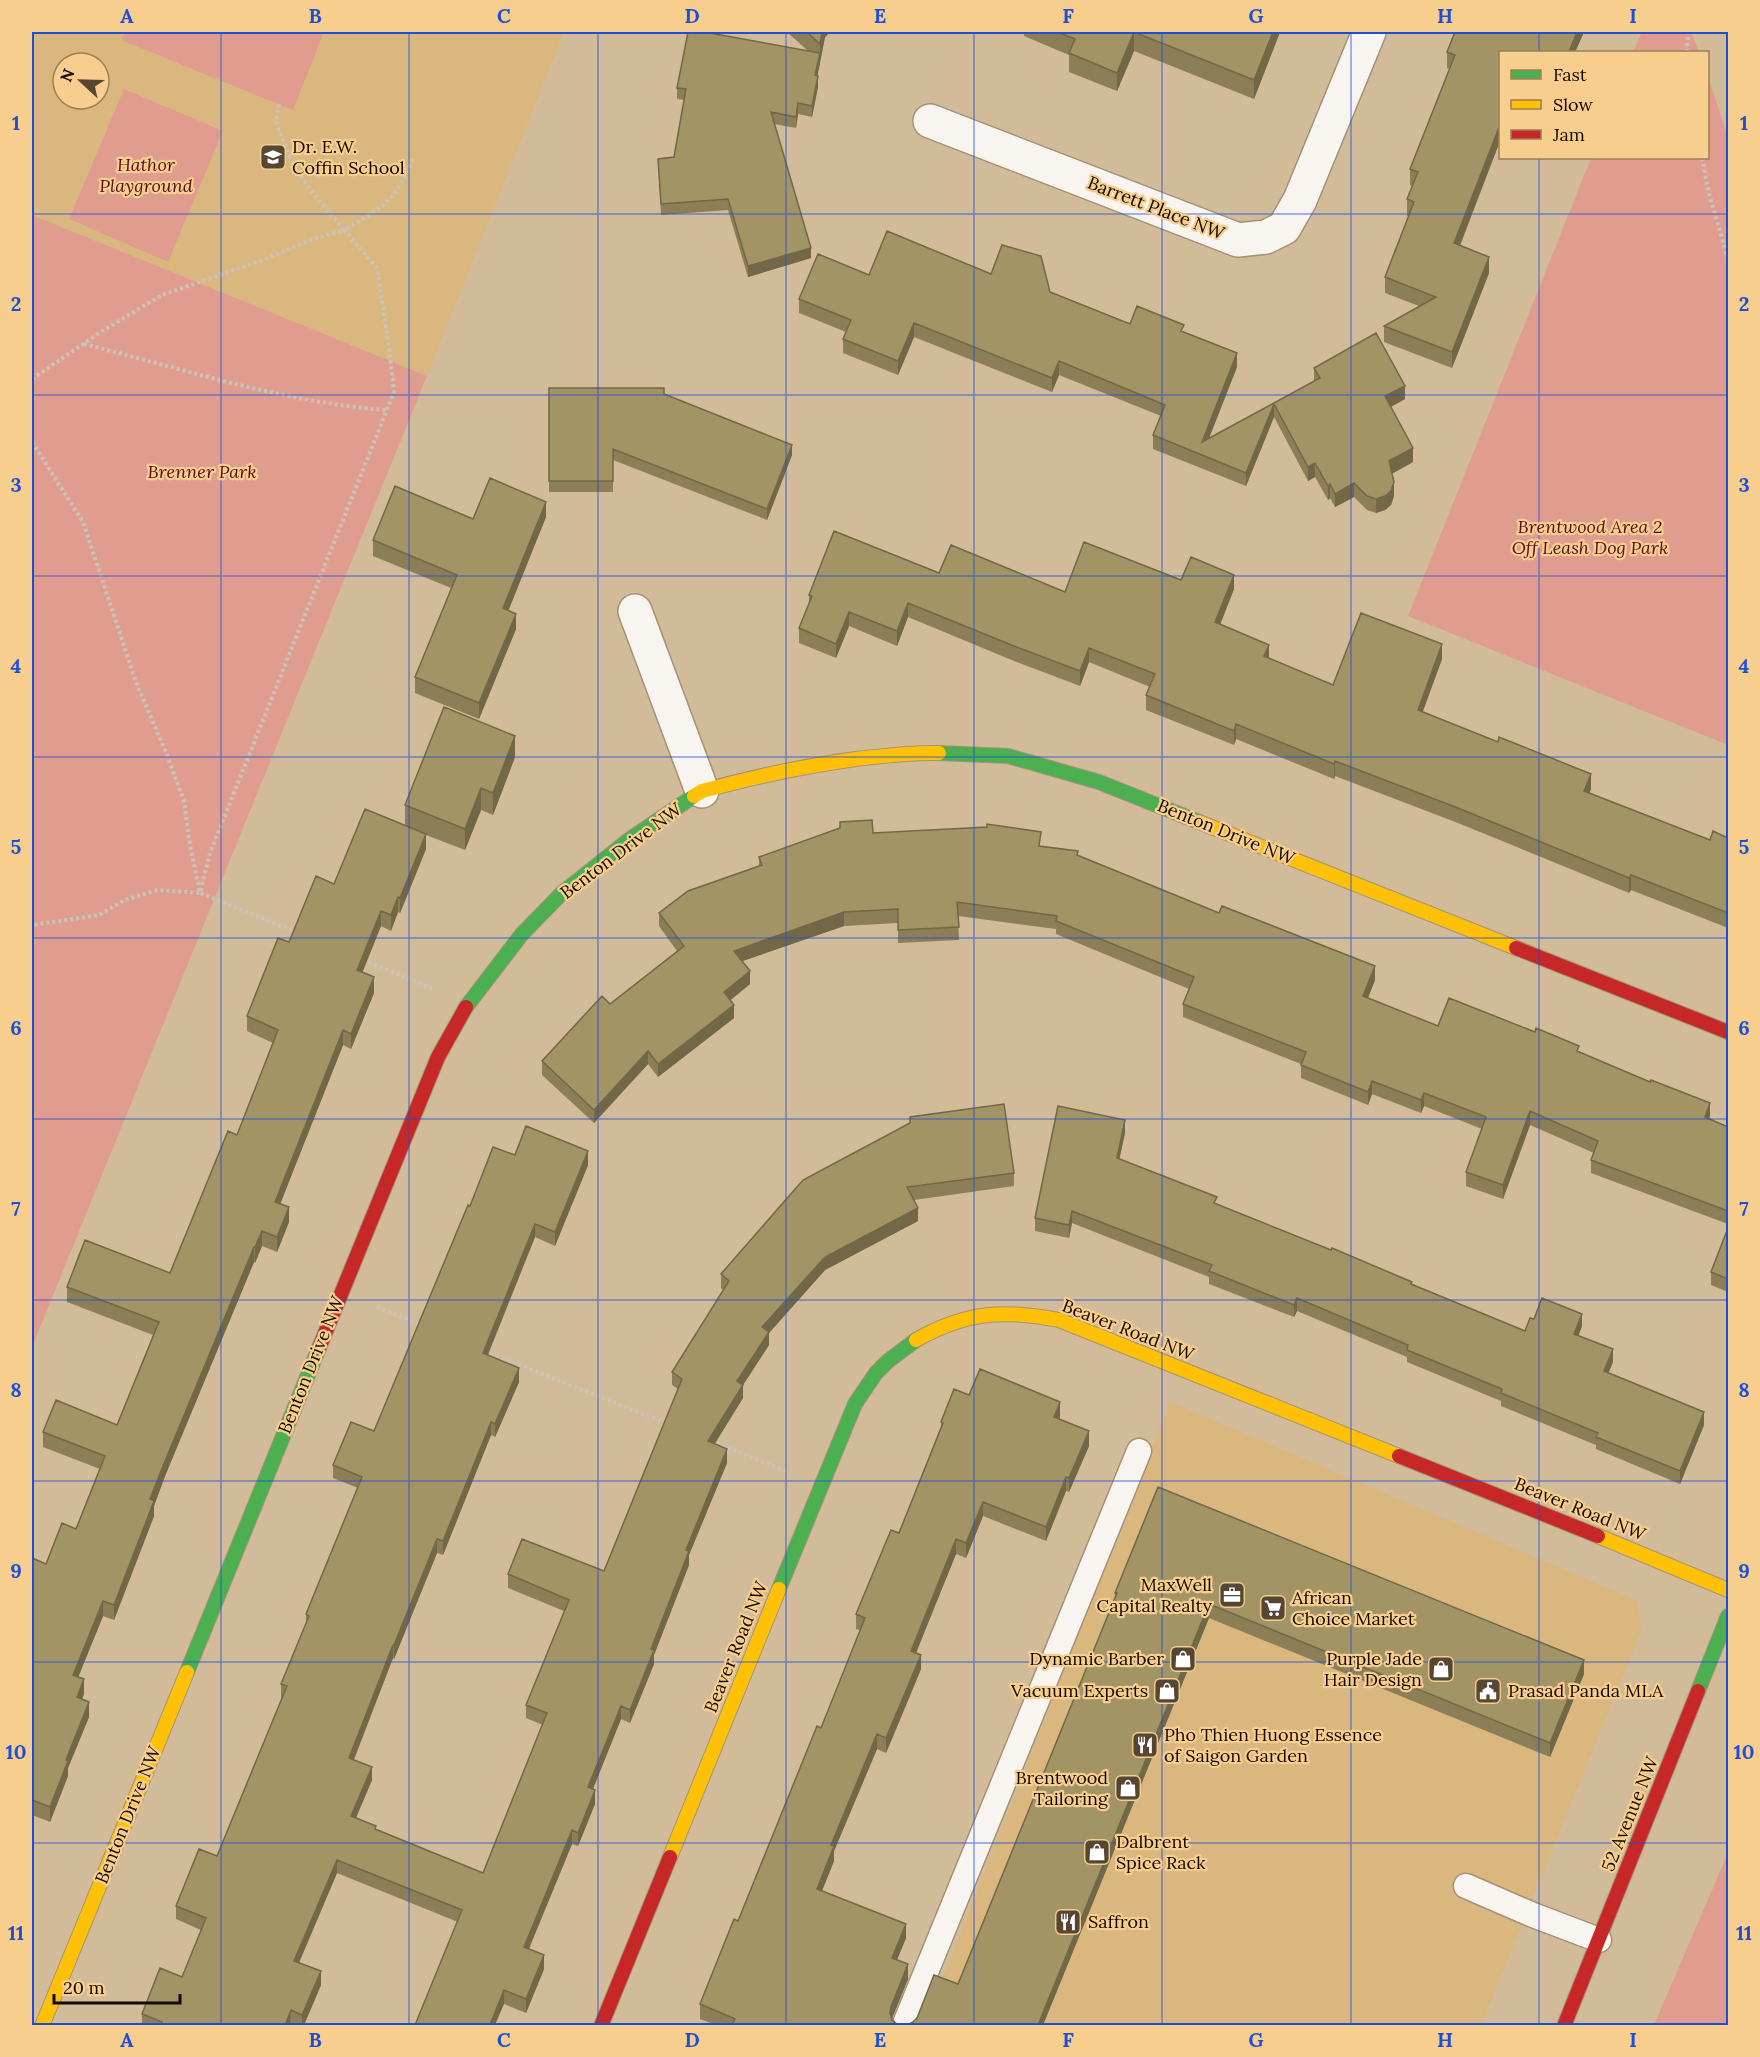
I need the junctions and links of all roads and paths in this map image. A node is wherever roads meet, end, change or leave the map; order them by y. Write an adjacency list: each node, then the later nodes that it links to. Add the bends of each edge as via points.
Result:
1 (1369, 32): 5 (street, Barrett Place NW, via 1300,200 1284,228 1266,237 1238,240)
2 (1688, 32): 3 (path)
3 (1687, 51)
4 (279, 104): 8 (path, via 276,122 291,161)
5 (930, 121)
6 (413, 157): 8 (path, via 398,192)
7 (1702, 159): 9 (path)
8 (344, 230): 10 (path, via 162,295); 12 (path, via 377,268 394,392)
9 (1728, 259)
10 (83, 344): 11 (path); 12 (path, via 259,389 344,407)
11 (32, 379)
12 (387, 410): 16 (path, via 210,853)
13 (32, 442): 16 (path, via 83,522 137,685 184,801)
14 (635, 610): 15 (street)
15 (702, 791): 20 (street, Benton Drive NW, via 630,839 562,893 522,934); 21 (street, Benton Drive NW, via 756,776 911,752 1008,756 1099,782)
16 (200, 893): 17 (path, via 158,890 125,900 99,915); 18 (path)
17 (32, 925)
18 (297, 932)
19 (361, 959): 20 (path, via 435,989)
20 (466, 1007): 22 (street, Benton Drive NW, via 438,1057)
21 (1728, 1032)
22 (340, 1293): 23 (path); 33 (street, Benton Drive NW)
23 (434, 1330)
24 (476, 1347): 25 (path)
25 (669, 1425)
26 (701, 1438): 28 (path)
27 (1139, 1451): 35 (lane)
28 (821, 1486): 29 (street, Beaver Road NW, via 855,1404 897,1352 934,1329 959,1320 998,1312 1025,1314 1059,1320); 34 (street, Beaver Road NW)
29 (1728, 1590)
30 (1728, 1616): 32 (street, 52 Avenue NW)
31 (1466, 1886): 32 (lane)
32 (1599, 1940): 36 (street, 52 Avenue NW)
33 (42, 2025)
34 (601, 2025)
35 (904, 2025)
36 (1564, 2025)

